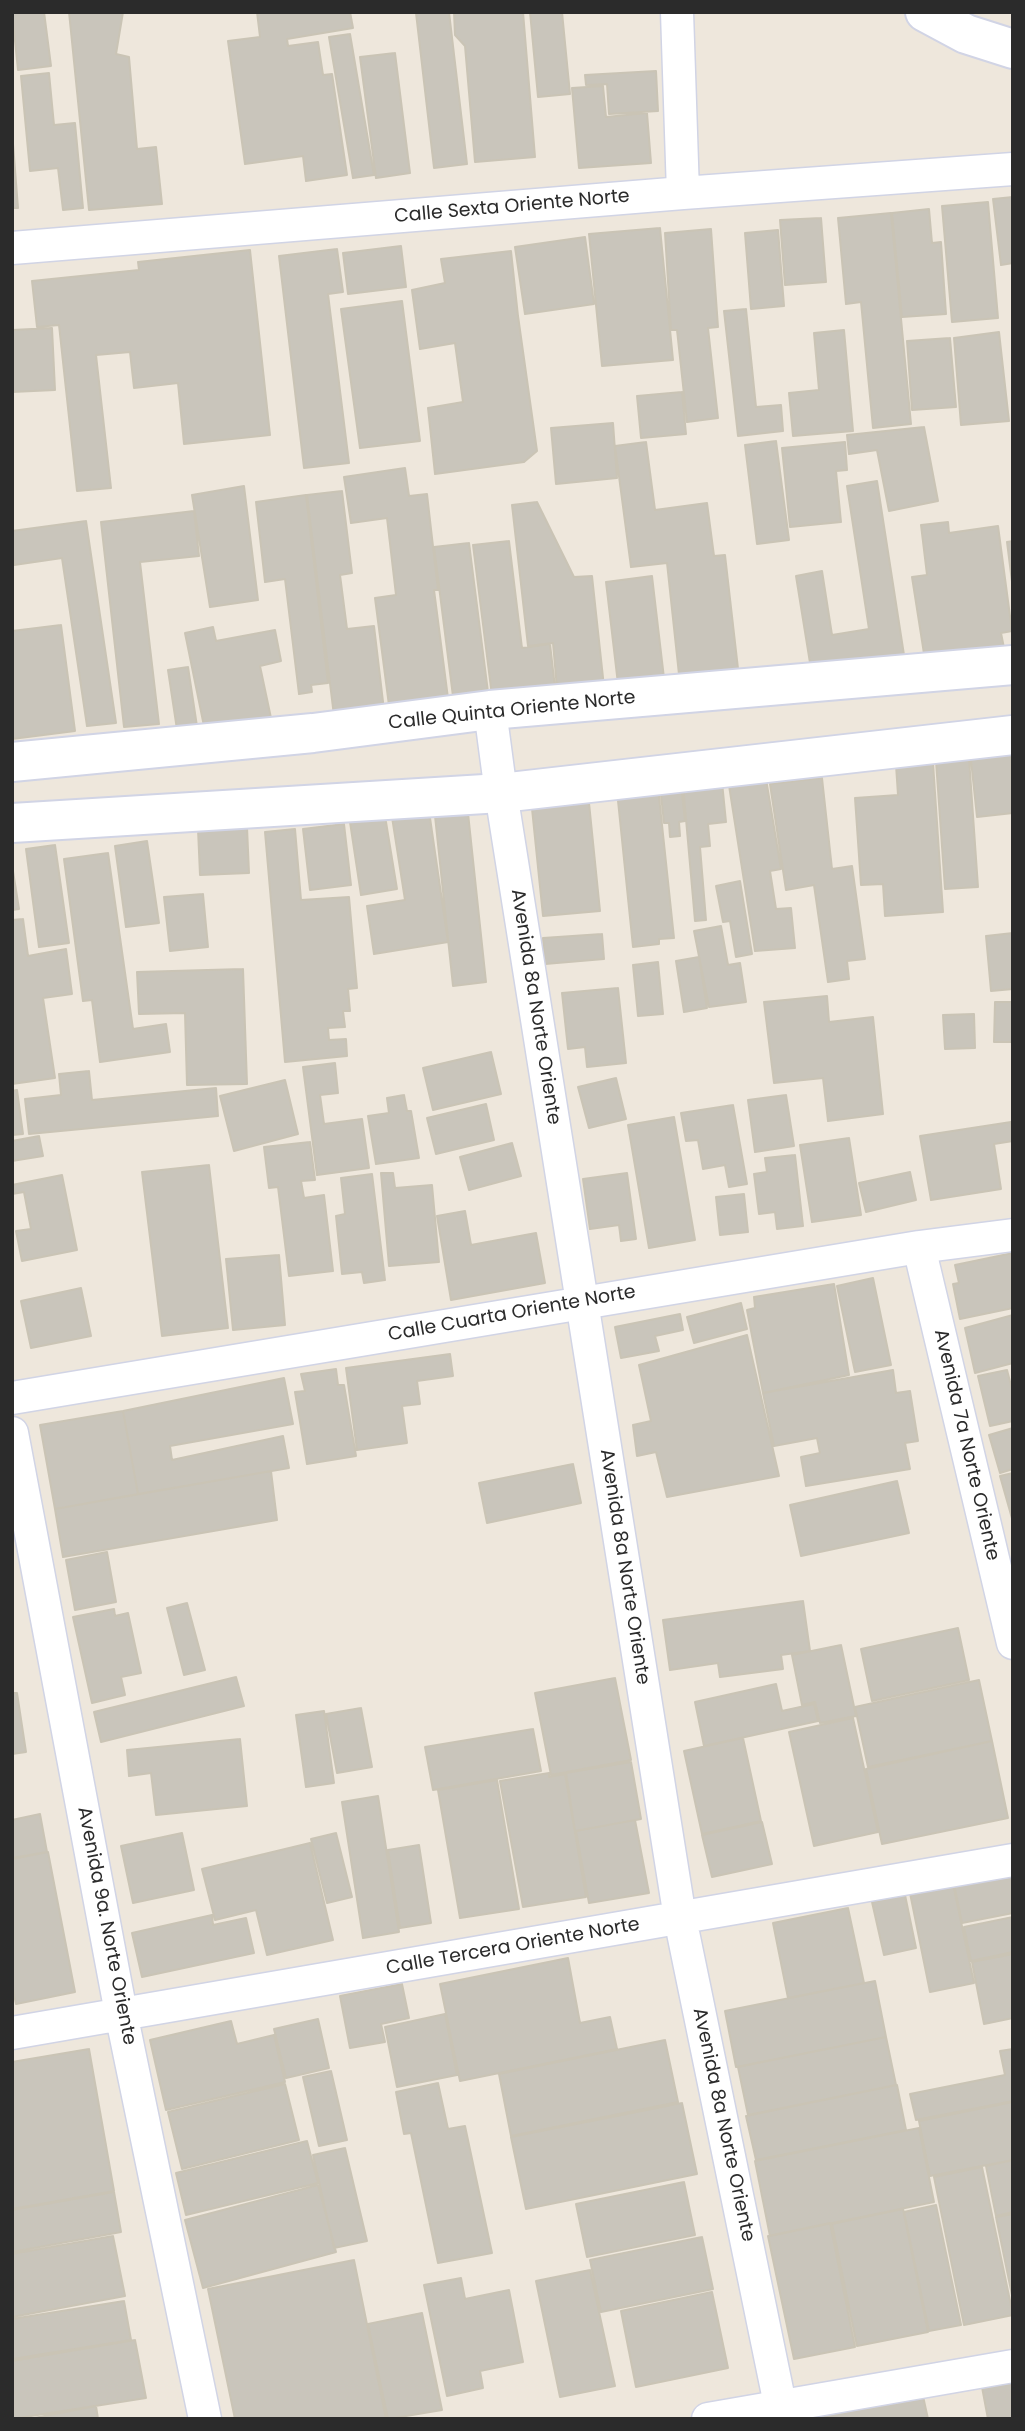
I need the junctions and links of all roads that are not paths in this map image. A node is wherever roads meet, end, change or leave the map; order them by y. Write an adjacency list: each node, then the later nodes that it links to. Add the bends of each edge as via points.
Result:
1 (677, 12): 5 (street)
2 (925, 12): 3 (street, via 966,34)
3 (1013, 49)
4 (1013, 169): 5 (street, Calle Sexta Oriente Norte)
5 (683, 193): 6 (street, Calle Sexta Oriente Norte)
6 (12, 248)
7 (1013, 665): 8 (street, Calle Quinta Oriente Norte)
8 (490, 710): 10 (street, Calle Quinta Oriente Norte, via 313,733); 11 (street, Avenida 8a Norte Oriente)
9 (1013, 735): 11 (street)
10 (12, 762)
11 (501, 793): 12 (street); 15 (street, Avenida 8a Norte Oriente)
12 (12, 822)
13 (1013, 1235): 14 (street, Calle Cuarta Oriente Norte)
14 (919, 1247): 15 (street, Calle Cuarta Oriente Norte); 18 (street, Avenida 7a Norte Oriente)
15 (582, 1303): 16 (street, Calle Cuarta Oriente Norte); 20 (street, Avenida 8a Norte Oriente)
16 (12, 1398)
17 (12, 1433): 21 (street, Avenida 9a. Norte Oriente)
18 (1013, 1643)
19 (1013, 1860): 20 (street, Calle Tercera Oriente Norte)
20 (680, 1918): 21 (street, Calle Tercera Oriente Norte); 24 (street, Avenida 8a Norte Oriente)
21 (121, 2013): 22 (street, Calle Tercera Oriente Norte); 25 (street, Avenida 9a. Norte Oriente)
22 (12, 2032)
23 (1013, 2366): 24 (street)
24 (782, 2412): 26 (street)
25 (205, 2419)
26 (708, 2419)

